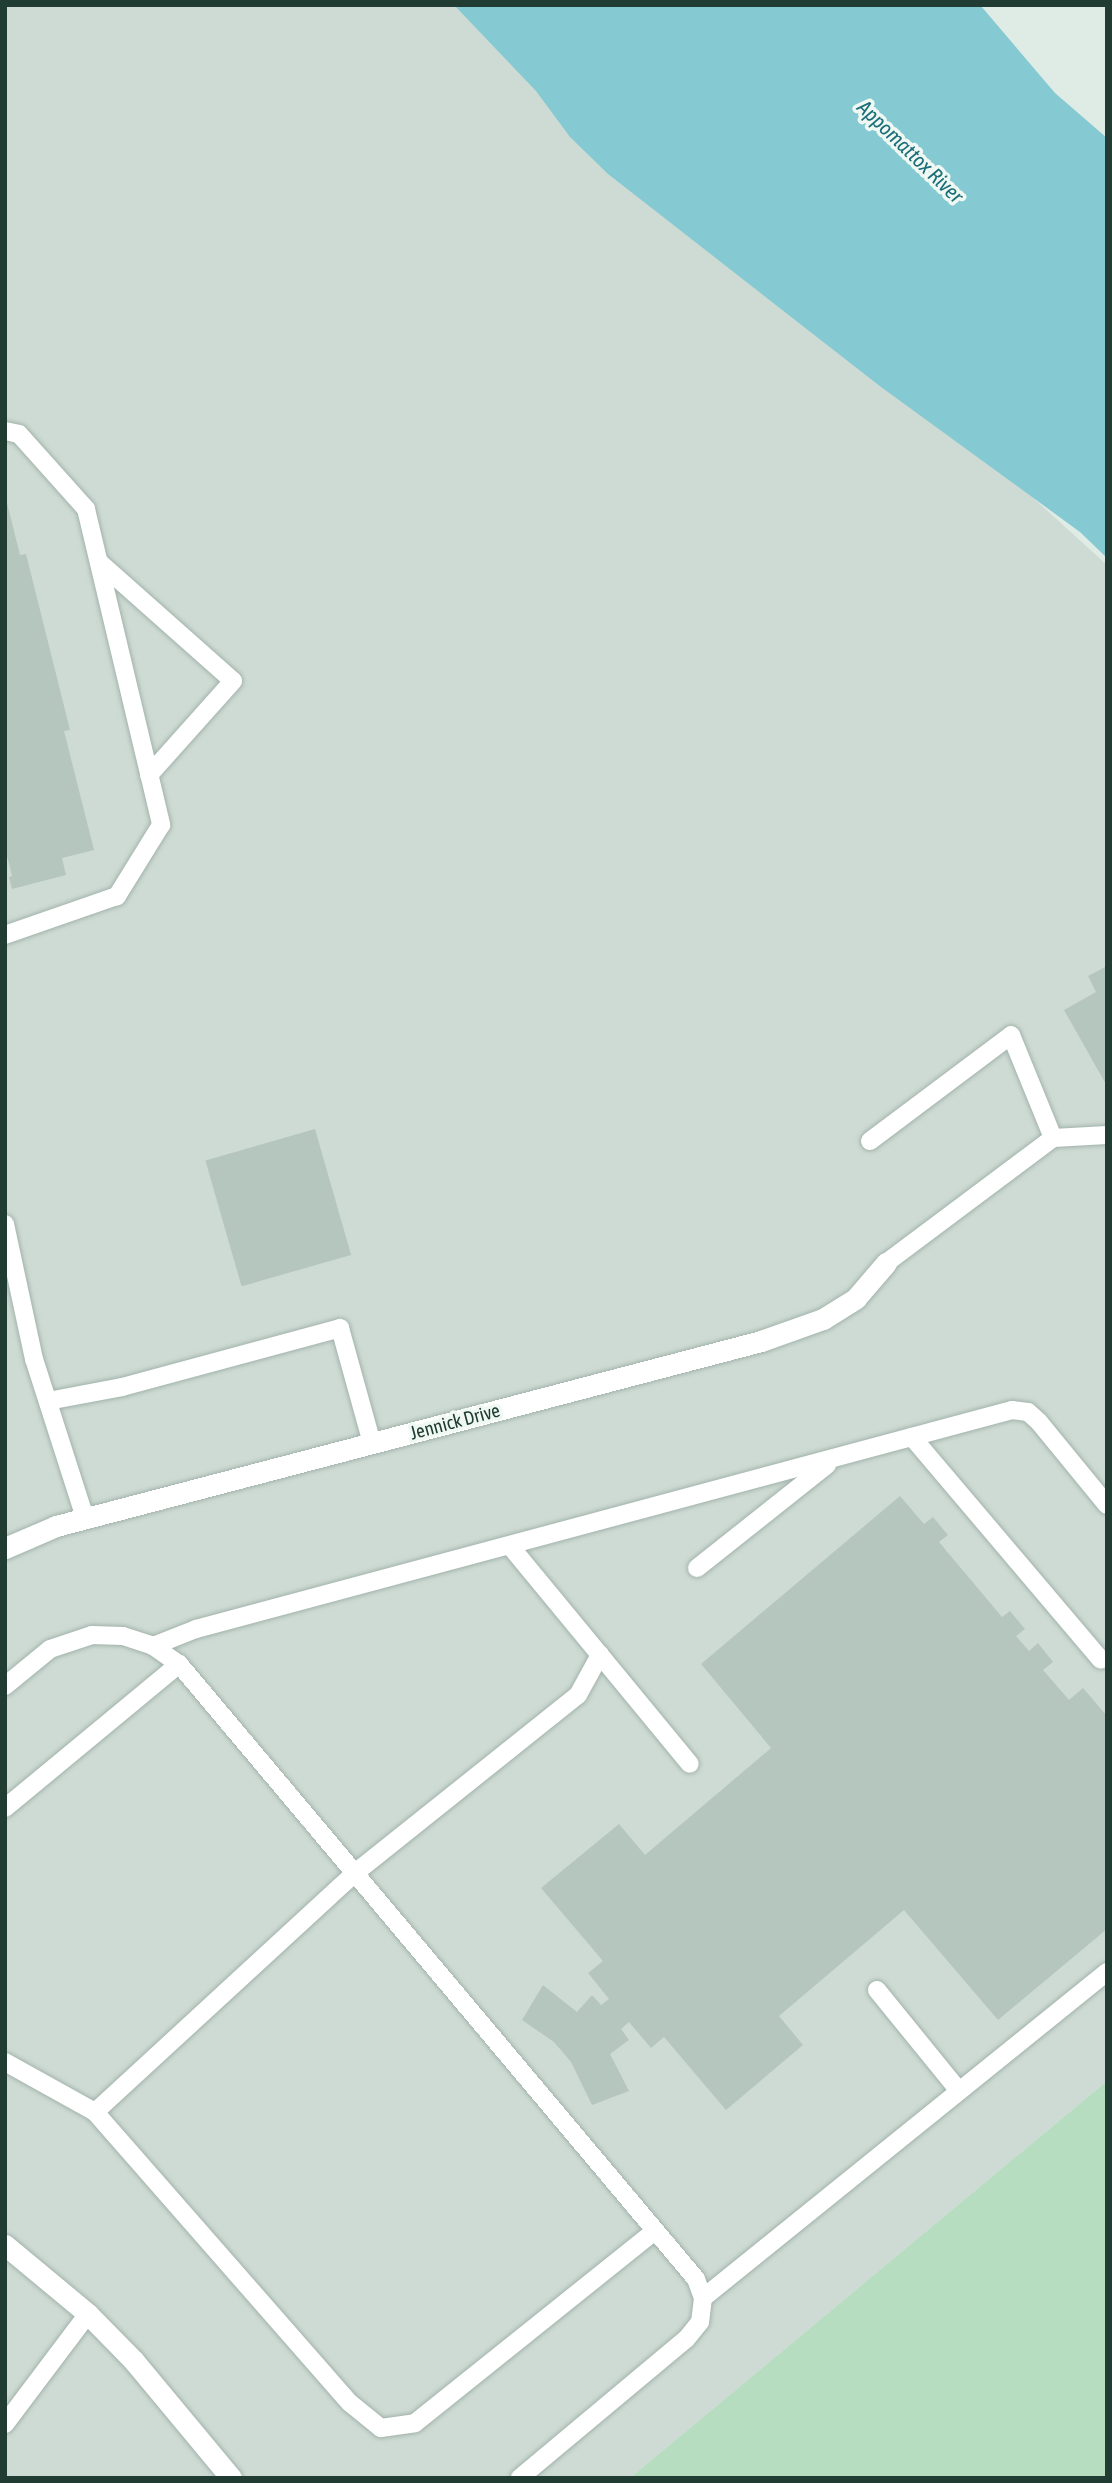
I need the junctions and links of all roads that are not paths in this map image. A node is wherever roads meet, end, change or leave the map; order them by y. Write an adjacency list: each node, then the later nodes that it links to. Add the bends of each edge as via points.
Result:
1 (5, 431): 2 (lane, via 19,434 86,509)
2 (99, 562): 3 (lane); 3 (lane, via 233,681)
3 (149, 775): 4 (lane, via 161,825 117,896)
4 (5, 935)
5 (1107, 1135): 6 (lane)
6 (1053, 1138): 7 (lane, via 1012,1035); 9 (lane)
7 (870, 1141)
8 (5, 1224): 10 (lane, via 34,1359)
9 (886, 1263): 12 (street, Jennick Drive, via 856,1298 823,1319 761,1341)
10 (48, 1401): 12 (lane, via 122,1387 340,1328); 15 (lane)
11 (912, 1437): 13 (lane); 14 (lane, via 1012,1410 1028,1412); 21 (lane)
12 (372, 1443): 15 (street, Jennick Drive)
13 (835, 1458): 16 (lane); 18 (lane)
14 (1107, 1505)
15 (85, 1518): 17 (street, Jennick Drive)
16 (510, 1546): 19 (lane, via 196,1629); 20 (lane)
17 (5, 1548)
18 (697, 1568)
19 (153, 1646): 22 (lane); 23 (lane, via 123,1636 92,1635 50,1649)
20 (600, 1655): 24 (lane); 26 (lane, via 578,1695)
21 (1105, 1661)
22 (179, 1664): 25 (lane); 26 (lane)
23 (5, 1686)
24 (690, 1764)
25 (5, 1808)
26 (355, 1873): 31 (lane); 32 (lane)
27 (1107, 1972): 30 (lane)
28 (877, 1990): 30 (lane)
29 (5, 2062): 31 (lane)
30 (959, 2091): 34 (lane)
31 (95, 2112): 32 (lane, via 350,2403 380,2428 415,2423)
32 (655, 2231): 34 (lane, via 696,2279)
33 (5, 2245): 35 (street)
34 (703, 2298): 38 (lane, via 700,2322 686,2339)
35 (88, 2314): 36 (lane); 37 (street, via 134,2361)
36 (5, 2424)
37 (231, 2478)
38 (520, 2478)

